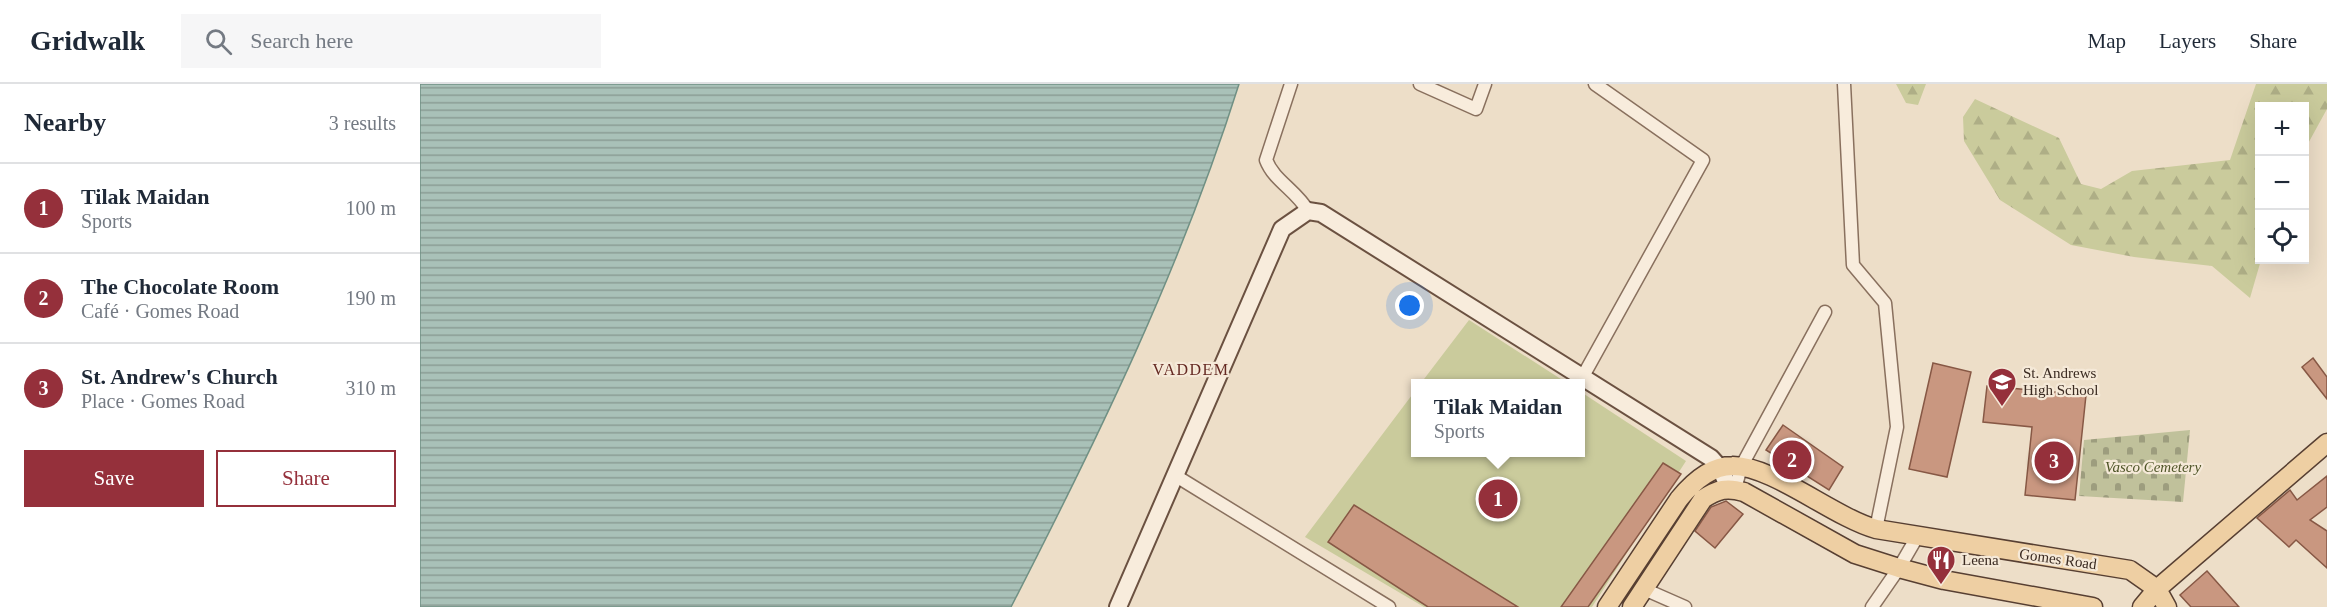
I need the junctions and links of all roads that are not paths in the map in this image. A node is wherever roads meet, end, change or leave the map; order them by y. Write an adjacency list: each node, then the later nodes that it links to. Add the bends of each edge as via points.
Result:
1 (1292, 84): 6 (street, via 1266,160 1270,171 1300,198)
2 (1419, 84): 3 (street, via 1476,109)
3 (1485, 84)
4 (1595, 84): 8 (street, via 1703,160)
5 (1844, 84): 15 (street, via 1853,265 1885,303 1897,427)
6 (1308, 211): 8 (street, via 1321,213); 13 (street, via 1282,230)
7 (1825, 312): 11 (street)
8 (1582, 378)
9 (1585, 380): 12 (street, via 1711,458)
10 (2327, 443): 19 (main road)
11 (1741, 467): 12 (main road, Gomes Road); 14 (street); 15 (main road, Gomes Road, via 1776,479 1857,524)
12 (1720, 468): 14 (street); 22 (main road, Gomes Road, via 1701,477 1679,499)
13 (1176, 476): 20 (street); 21 (street)
14 (1732, 489): 17 (main road, via 1855,554); 18 (main road, via 1719,489 1703,499)
15 (1876, 529): 16 (main road, Gomes Road)
16 (1917, 537): 17 (street); 19 (main road, Gomes Road, via 2130,570)
17 (1899, 568): 25 (street); 26 (main road)
18 (1644, 589): 23 (main road); 24 (street)
19 (2157, 589): 27 (main road); 28 (main road)
20 (1118, 607)
21 (1389, 607)
22 (1607, 607)
23 (1632, 607)
24 (1685, 607)
25 (1872, 607)
26 (2093, 607)
27 (2142, 607)
28 (2168, 607)

